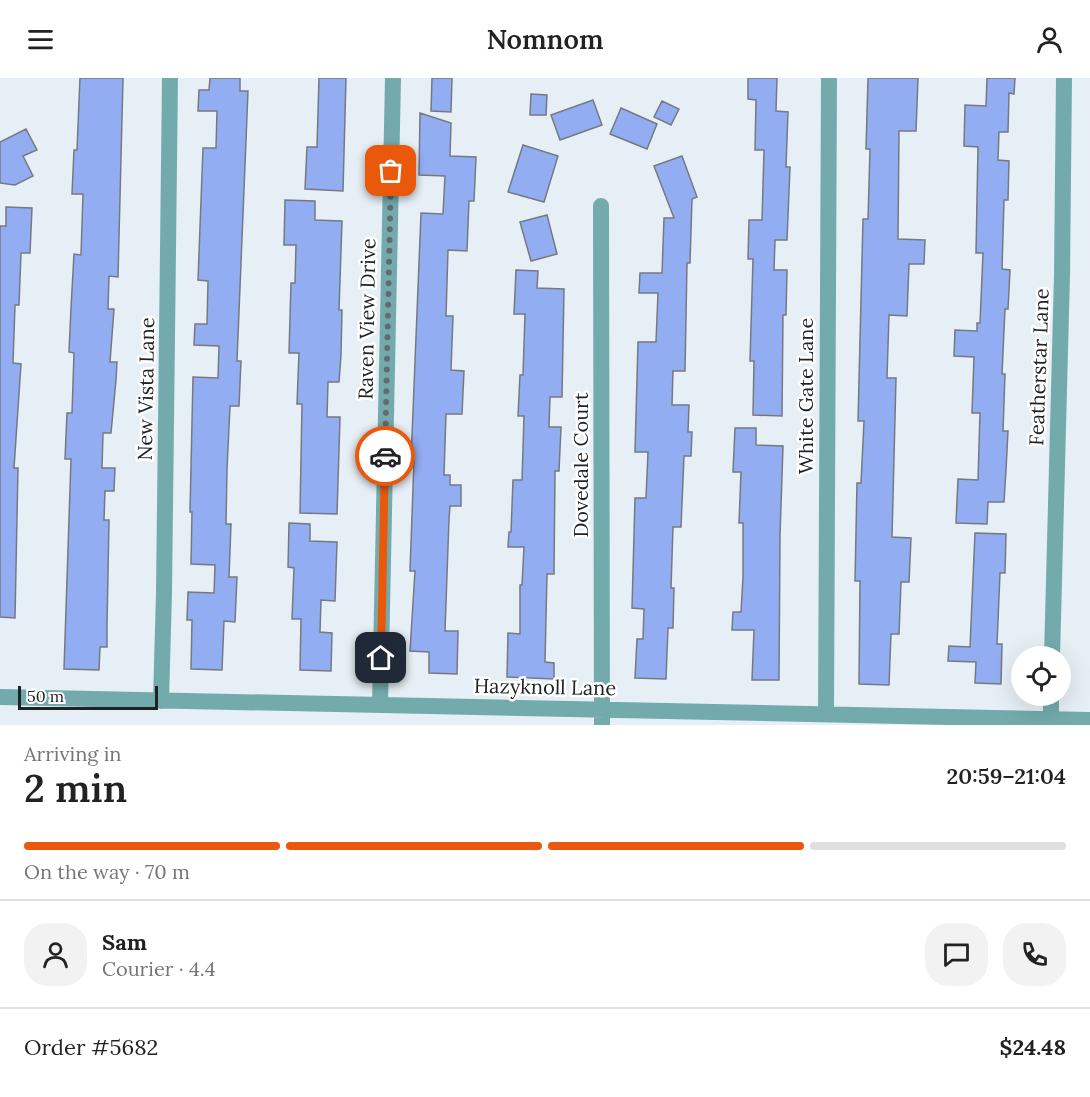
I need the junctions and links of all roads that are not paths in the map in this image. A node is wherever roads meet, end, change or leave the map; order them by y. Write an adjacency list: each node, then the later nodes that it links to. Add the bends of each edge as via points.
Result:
1 (170, 78): 8 (street, New Vista Lane)
2 (393, 78): 9 (street, Raven View Drive)
3 (829, 78): 11 (street, White Gate Lane)
4 (1064, 78): 6 (street, Featherstar Lane)
5 (601, 206): 12 (street, Dovedale Court)
6 (1052, 646)
7 (0, 697): 8 (street, Hazyknoll Lane)
8 (161, 700): 9 (street, Hazyknoll Lane)
9 (380, 705): 12 (street, Hazyknoll Lane)
10 (1051, 706): 13 (street)
11 (826, 714): 12 (street, Hazyknoll Lane); 13 (street, Hazyknoll Lane)
12 (602, 717)
13 (1051, 720): 14 (street, Hazyknoll Lane)
14 (1090, 720)

